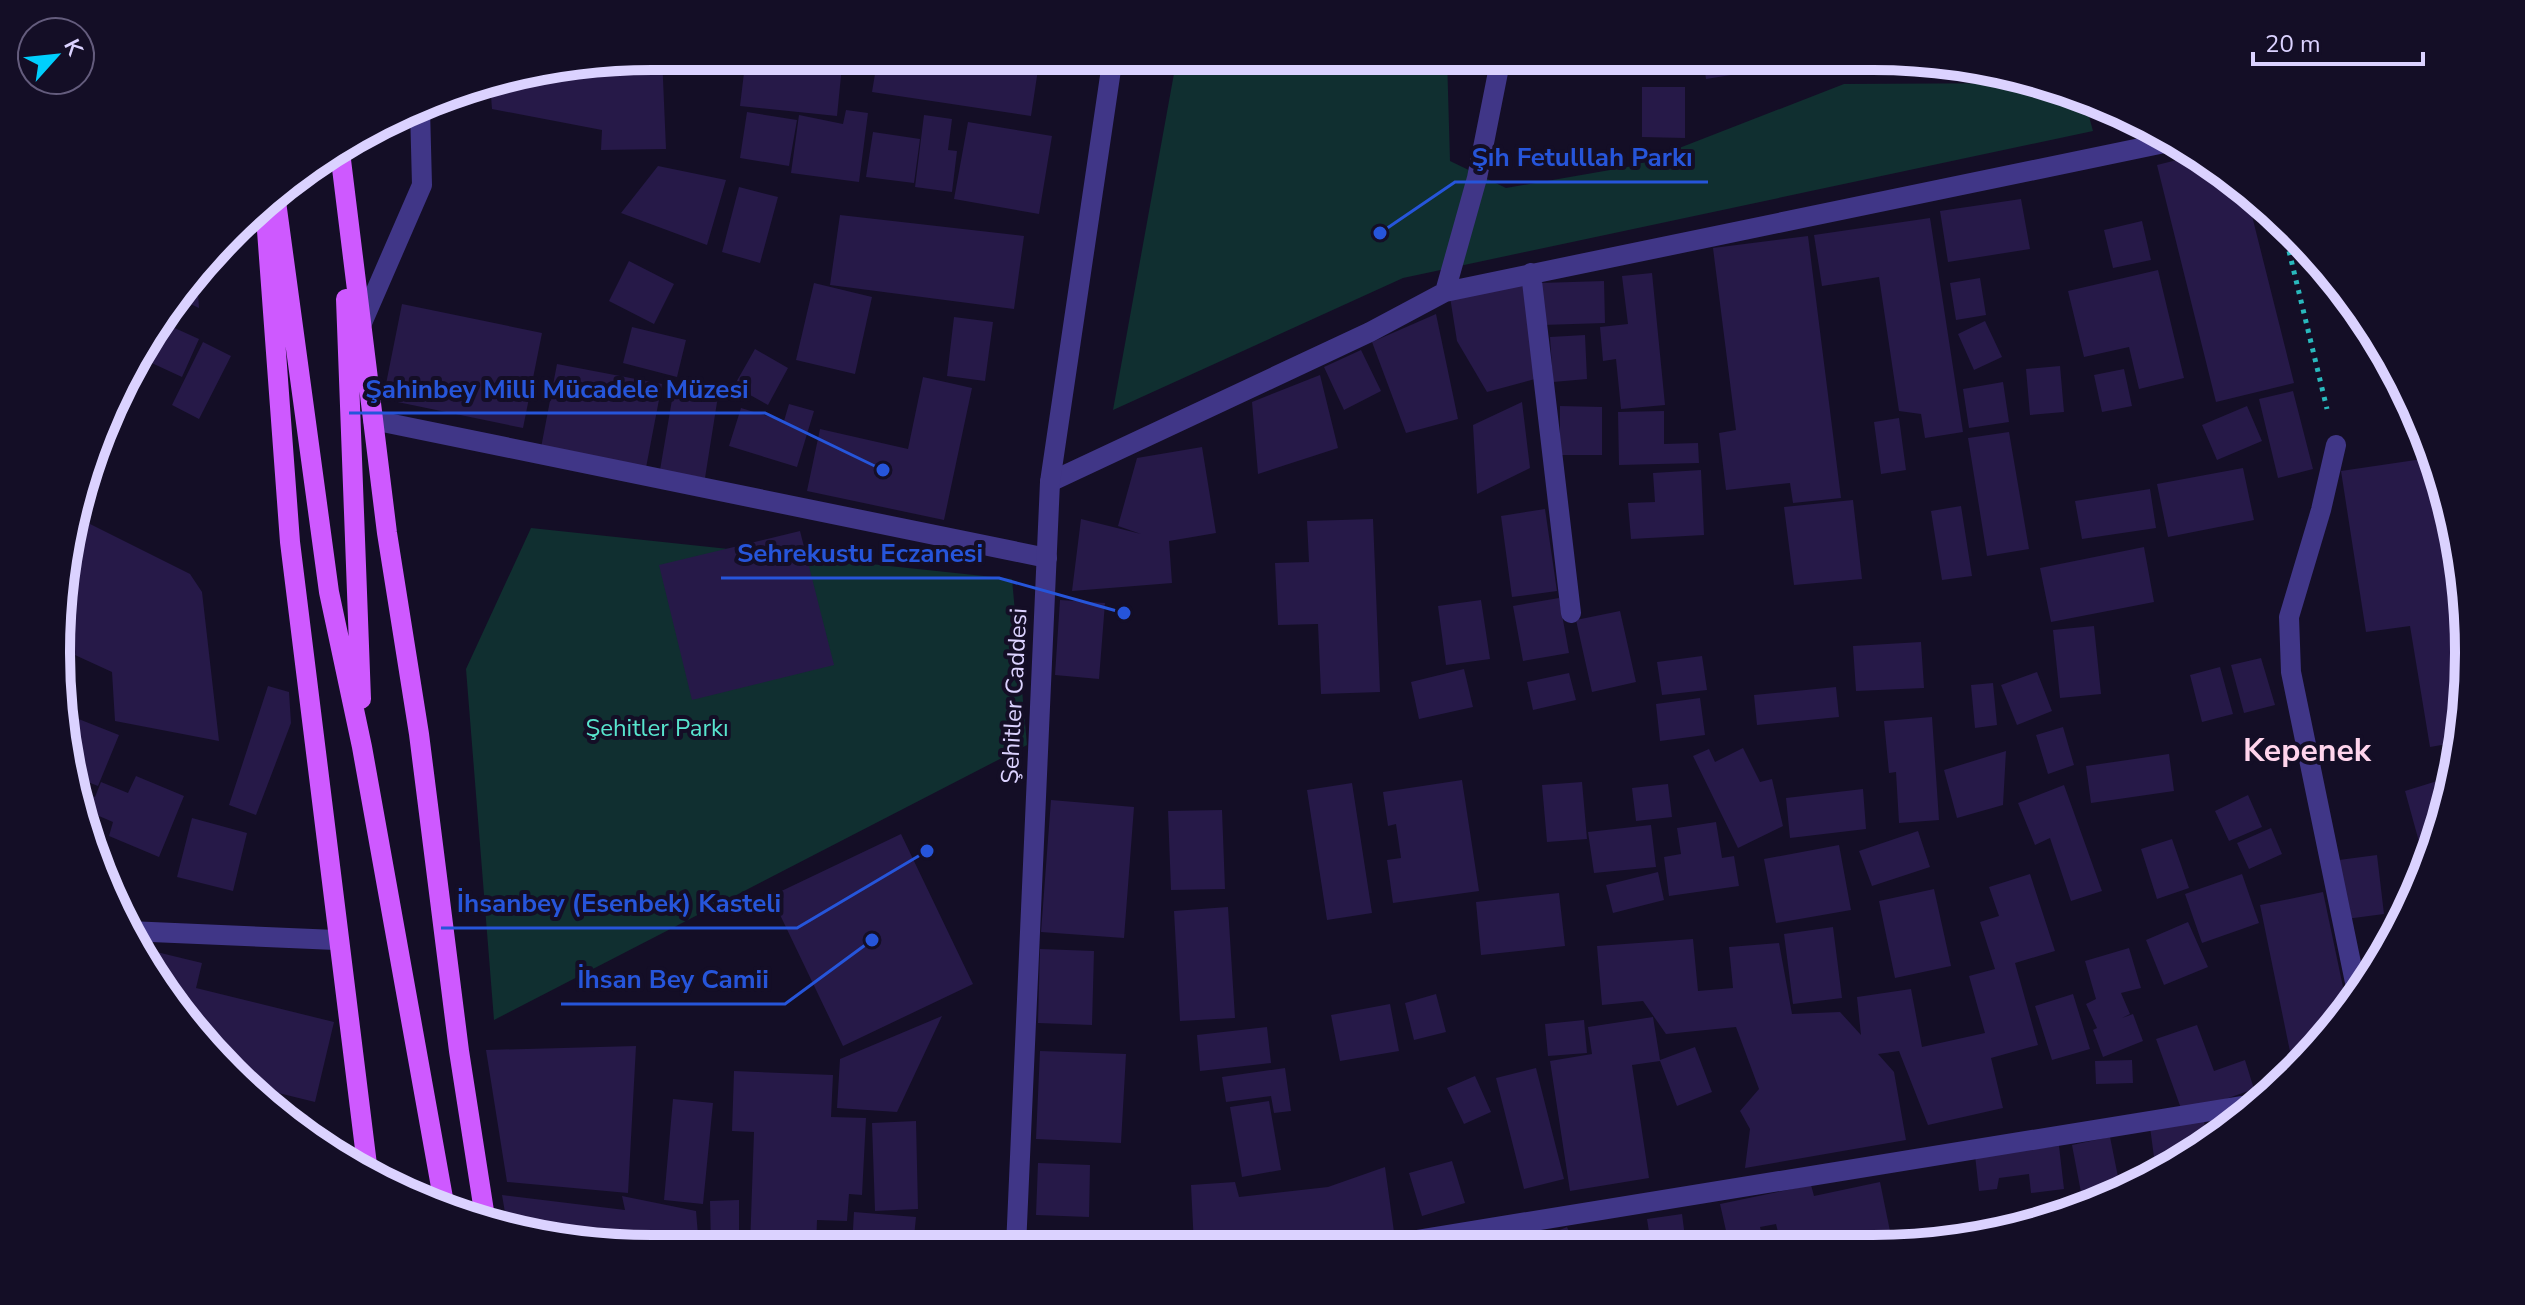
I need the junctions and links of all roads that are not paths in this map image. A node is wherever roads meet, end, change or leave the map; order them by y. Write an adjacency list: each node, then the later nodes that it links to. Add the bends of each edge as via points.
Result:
1 (1111, 70): 14 (street, Şehitler Caddesi)
2 (1498, 70): 10 (street, via 1477,178)
3 (420, 118): 11 (street, via 422,185)
4 (2157, 144): 9 (street)
5 (339, 161): 17 (main road)
6 (340, 161): 11 (main road)
7 (277, 208): 17 (main road, via 329,592)
8 (266, 217): 19 (main road, via 290,542)
9 (1531, 273): 10 (street); 16 (street)
10 (1445, 292): 14 (street)
11 (362, 323): 12 (main road)
12 (373, 420): 15 (street); 26 (main road)
13 (2336, 445): 20 (street, via 2289,617 2290,658)
14 (1050, 482): 15 (street, Şehitler Caddesi)
15 (1047, 558): 27 (street, Şehitler Caddesi)
16 (1571, 613)
17 (362, 747): 25 (main road)
18 (141, 932): 19 (street)
19 (336, 940): 22 (main road)
20 (2354, 980)
21 (2237, 1107): 28 (street)
22 (359, 1117): 23 (street); 24 (main road)
23 (357, 1155)
24 (366, 1160)
25 (443, 1196)
26 (484, 1210)
27 (1017, 1235)
28 (1448, 1235)

